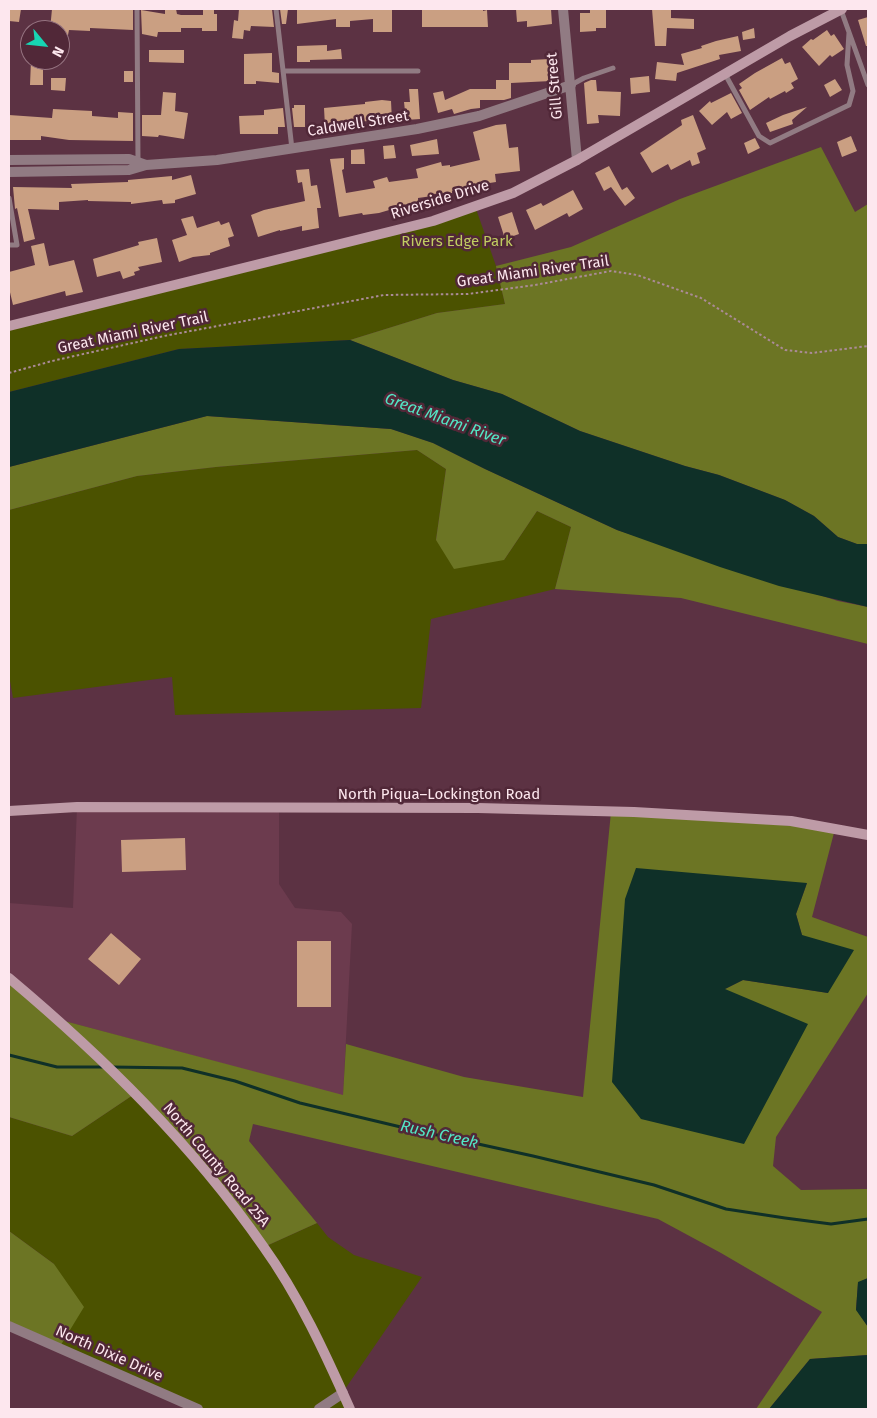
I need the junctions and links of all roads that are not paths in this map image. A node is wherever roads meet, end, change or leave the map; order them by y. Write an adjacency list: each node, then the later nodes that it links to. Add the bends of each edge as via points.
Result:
1 (138, 9): 16 (lane)
2 (276, 9): 7 (lane)
3 (563, 9): 11 (street, Gill Street)
4 (842, 9): 5 (lane); 9 (main road, Riverside Drive)
5 (849, 33): 9 (lane, via 847,65 853,91 849,105 770,143 760,136); 10 (lane)
6 (613, 68): 11 (lane)
7 (283, 71): 8 (lane); 12 (lane)
8 (418, 71)
9 (725, 74): 15 (main road, Riverside Drive)
10 (868, 85)
11 (571, 86): 12 (street, Caldwell Street, via 479,116); 15 (street, Gill Street)
12 (292, 150): 16 (street, Caldwell Street, via 217,160)
13 (9, 160): 14 (street, Caldwell Street)
14 (46, 160): 16 (street, Caldwell Street, via 129,158); 17 (street)
15 (576, 160): 21 (main road, Riverside Drive, via 512,193 433,220)
16 (142, 163): 17 (street, Caldwell Street, via 129,170)
17 (47, 171): 18 (street, Caldwell Street)
18 (9, 172)
19 (9, 198): 20 (lane, via 17,245)
20 (9, 245)
21 (9, 326)
22 (9, 811): 23 (main road, North Piqua–Lockington Road, via 87,807 478,808 626,812 792,821)
23 (868, 835)
24 (9, 978): 26 (main road, North County Road 25A, via 136,1093 231,1202 264,1247 317,1337)
25 (9, 1326): 27 (street, North Dixie Drive)
26 (343, 1393): 28 (street); 29 (main road, North County Road 25A)
27 (198, 1409)
28 (319, 1409)
29 (350, 1409)

